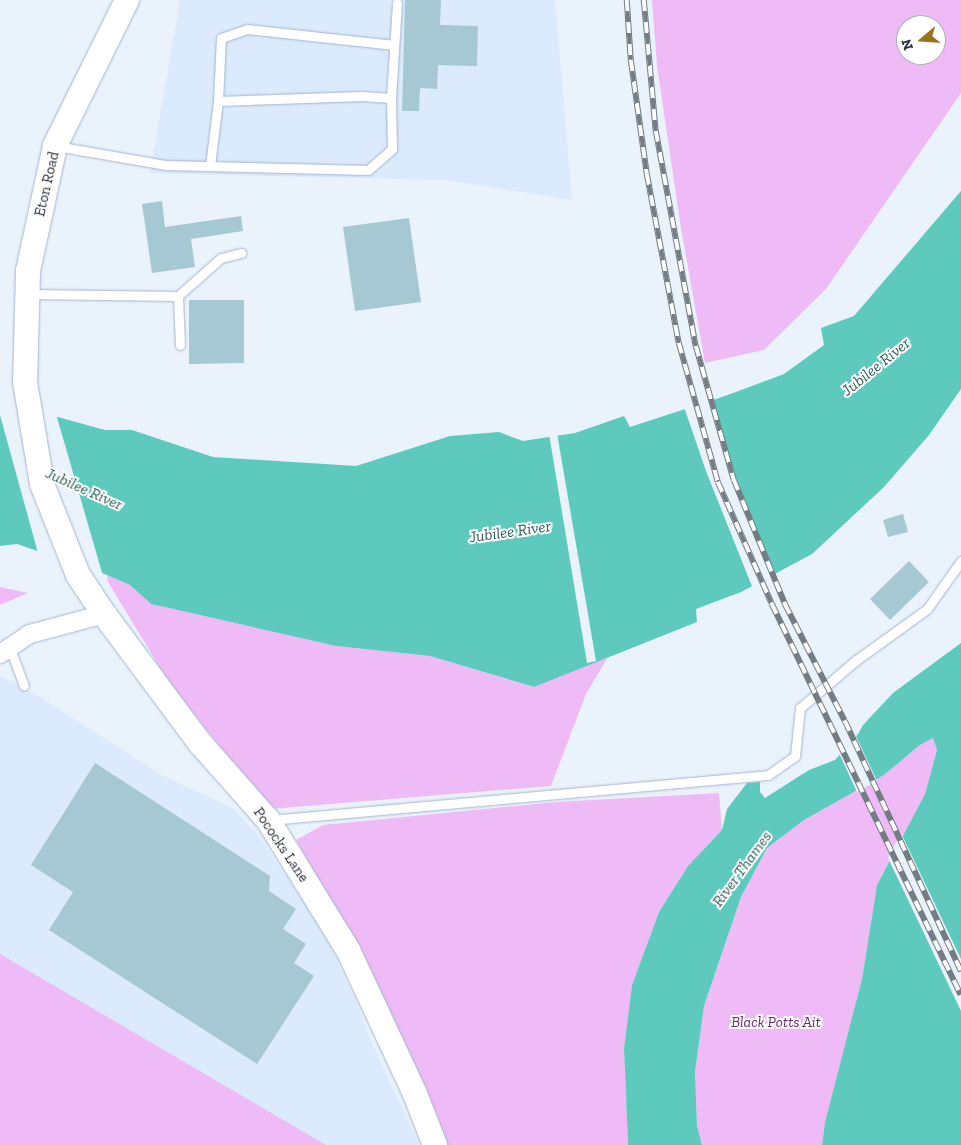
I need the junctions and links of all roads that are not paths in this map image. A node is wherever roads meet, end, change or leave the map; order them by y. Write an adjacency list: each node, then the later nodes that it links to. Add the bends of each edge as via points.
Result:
1 (127, 0): 6 (main road, Eton Road)
2 (397, 3): 3 (lane)
3 (394, 45): 4 (lane); 5 (lane, via 247,29 221,38)
4 (391, 98): 5 (lane, via 362,96); 7 (lane, via 392,149 368,170)
5 (218, 101): 7 (lane)
6 (56, 146): 7 (lane, via 166,165); 9 (main road, Eton Road, via 28,271)
7 (210, 166)
8 (241, 253): 10 (lane, via 221,258)
9 (28, 294): 10 (lane); 13 (main road, Eton Road, via 25,382 42,484)
10 (178, 296): 11 (lane)
11 (180, 344)
12 (961, 561): 17 (lane, via 927,609 855,661 800,708 795,756 768,775)
13 (78, 574): 14 (main road, Pococks Lane)
14 (104, 614): 15 (street, via 30,634); 17 (main road, Pococks Lane, via 199,742)
15 (5, 651): 16 (lane)
16 (24, 686)
17 (268, 820): 18 (main road, Pococks Lane, via 348,950 415,1094)
18 (435, 1145)

